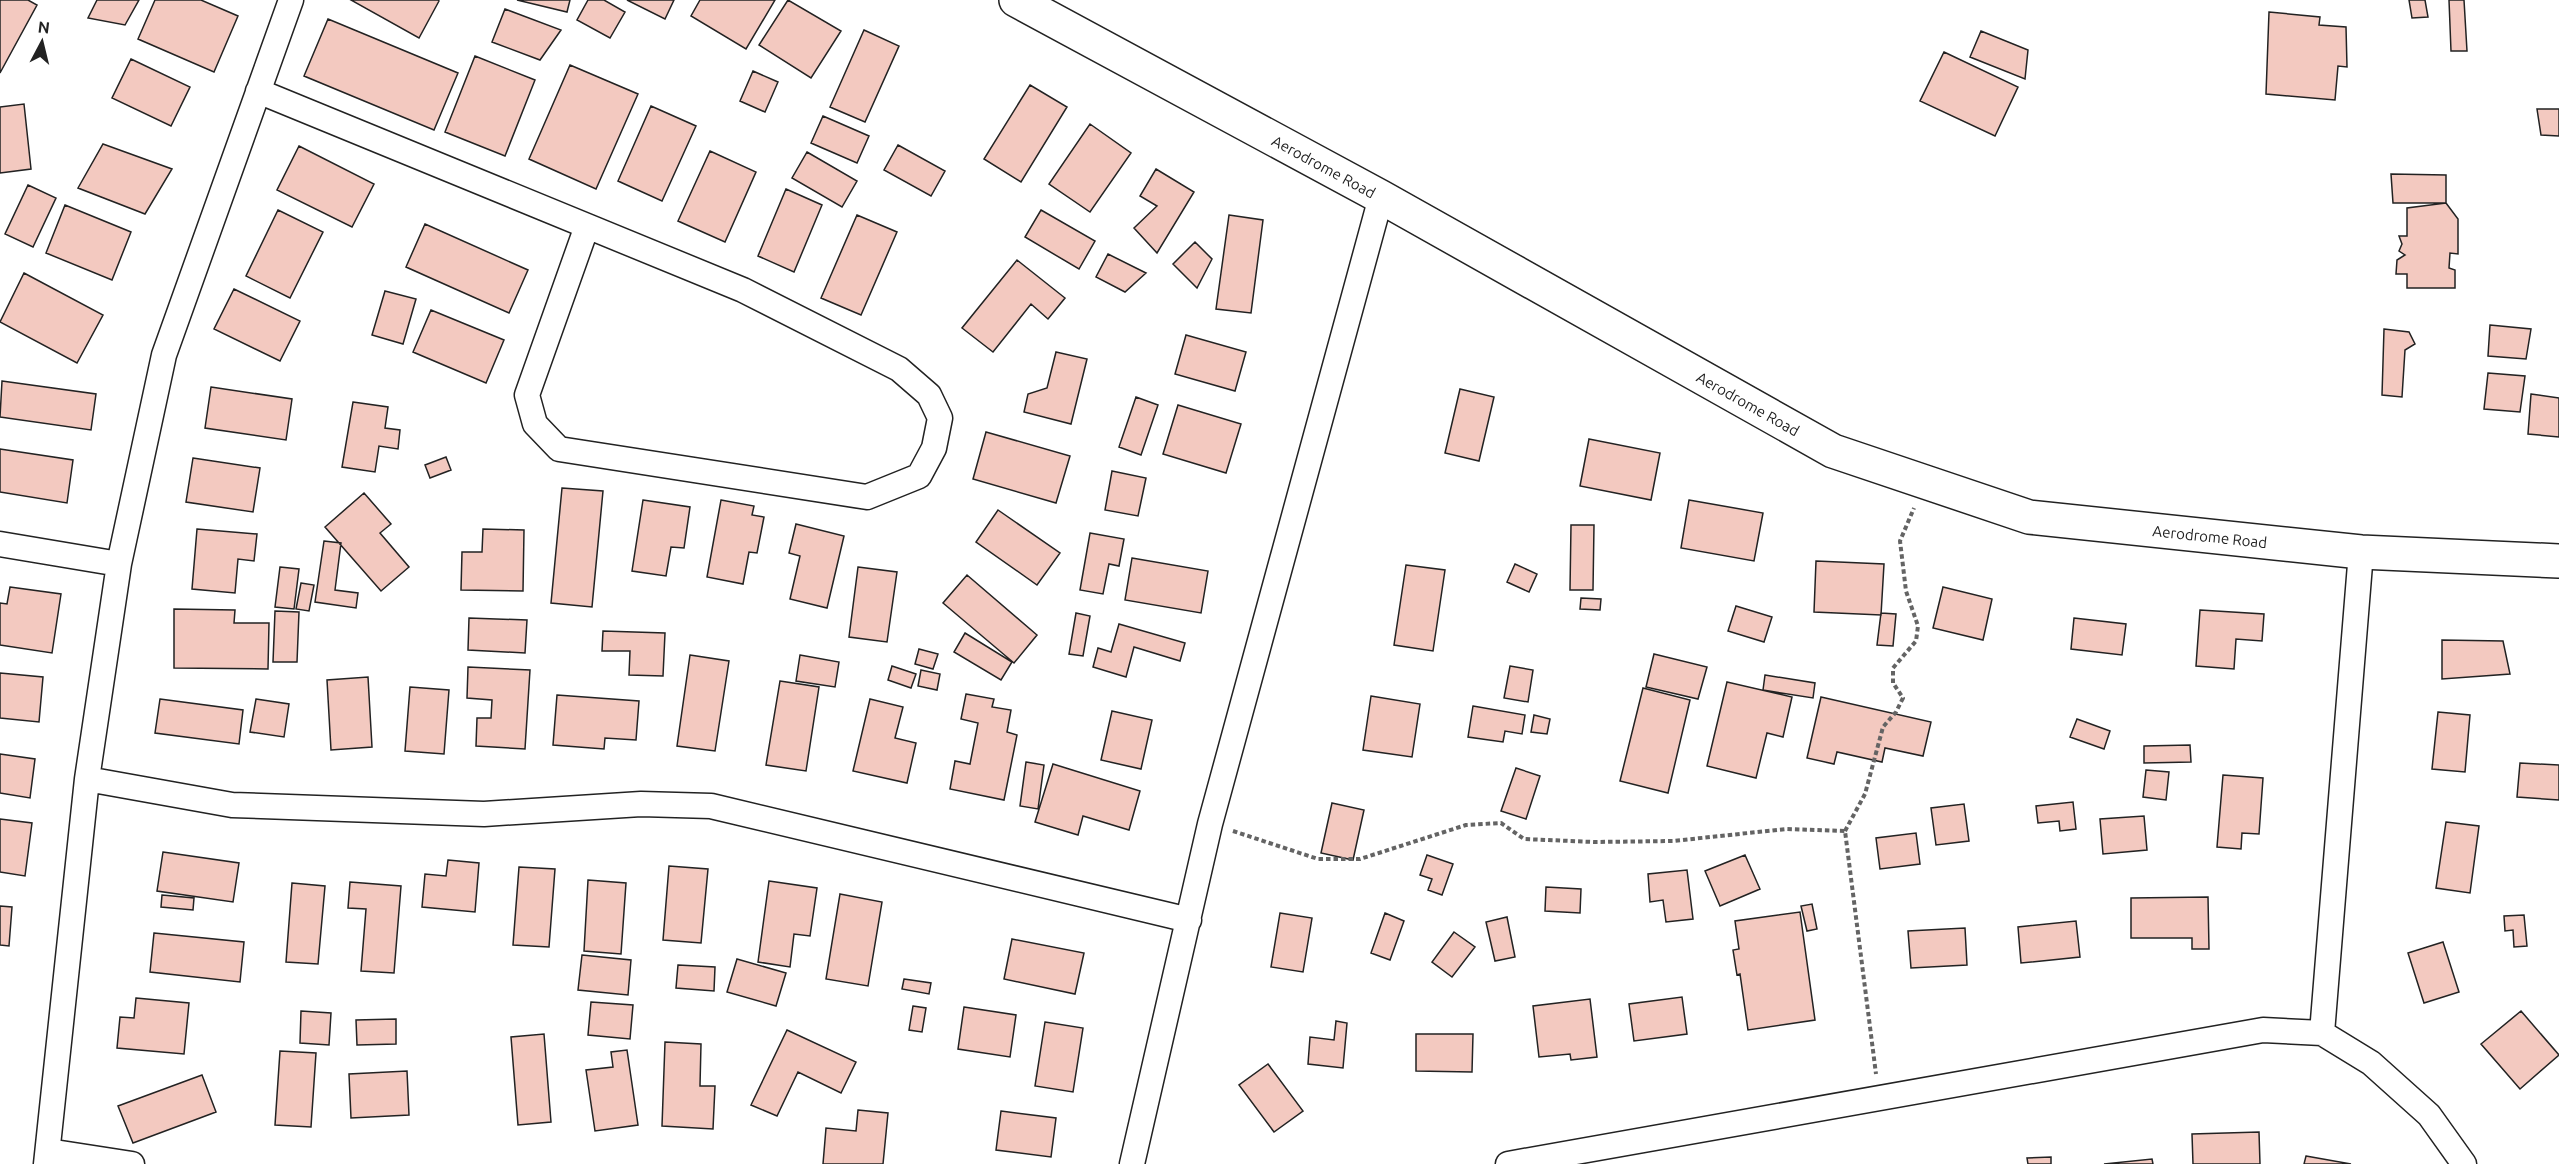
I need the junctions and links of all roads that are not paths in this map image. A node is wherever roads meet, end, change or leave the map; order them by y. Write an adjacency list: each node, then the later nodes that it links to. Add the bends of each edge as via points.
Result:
1 (291, 0): 3 (street)
2 (1016, 0): 4 (street, Aerodrome Road)
3 (258, 91): 5 (street); 9 (street, via 164,355)
4 (1381, 197): 7 (street, Aerodrome Road, via 1833,451 2029,517); 11 (street, via 1210,824)
5 (587, 226): 5 (street, via 743,290 899,369 928,395 940,418 934,448 919,476 867,497 559,449 535,424 527,395)
6 (0, 544): 9 (street)
7 (2361, 552): 8 (street, Aerodrome Road); 12 (street)
8 (2559, 561)
9 (119, 564): 10 (street)
10 (87, 779): 11 (street, via 232,805 484,814 641,804 711,806); 13 (street)
11 (1189, 920): 15 (street)
12 (2322, 1033): 16 (street, via 2263,1030); 17 (street, via 2371,1063 2429,1115)
13 (47, 1158): 14 (street)
14 (132, 1164)
15 (1132, 1164)
16 (1508, 1164)
17 (2464, 1164)

